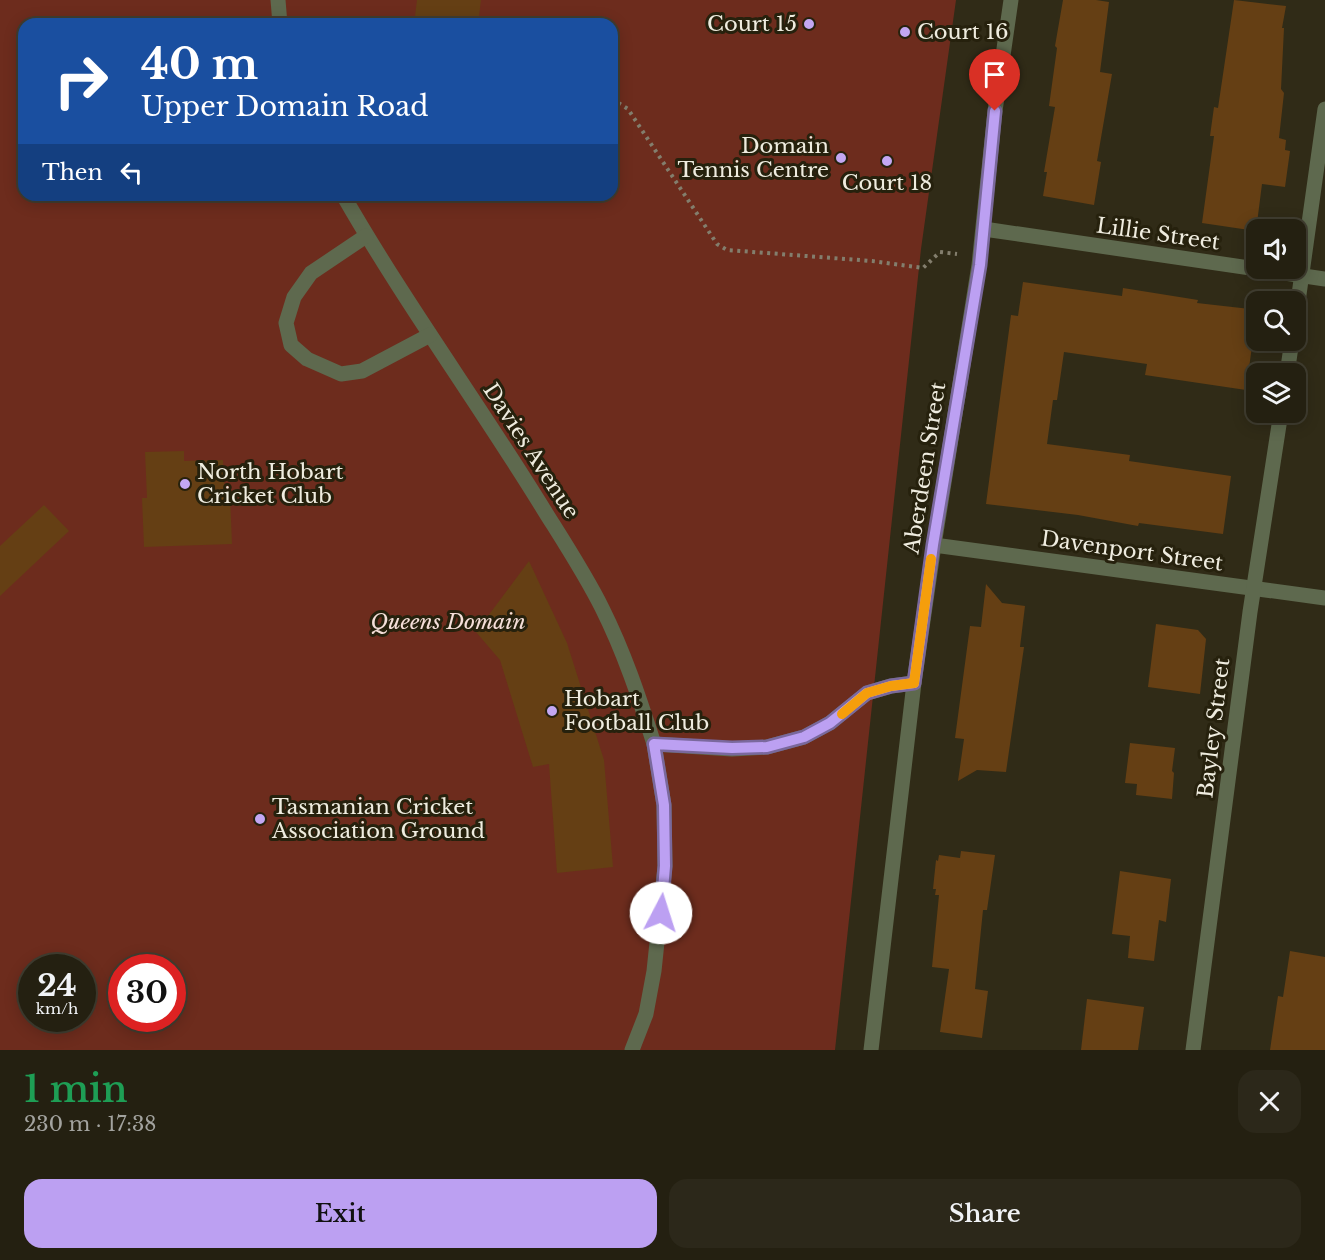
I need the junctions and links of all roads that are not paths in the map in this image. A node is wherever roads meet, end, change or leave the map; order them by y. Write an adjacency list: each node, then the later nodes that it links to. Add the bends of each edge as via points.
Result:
1 (278, 0): 3 (street)
2 (1011, 0): 6 (street, Aberdeen Street)
3 (280, 18)
4 (1325, 109): 8 (street)
5 (346, 201): 7 (street, Davies Avenue)
6 (984, 230): 9 (street, Lillie Street); 14 (street, Aberdeen Street)
7 (366, 236): 12 (street, Davies Avenue); 12 (street, via 310,273 294,297 286,323 291,345 307,359 341,374 362,371)
8 (1306, 247)
9 (1246, 268)
10 (1306, 277): 11 (street, Lillie Street)
11 (1325, 279)
12 (430, 335): 18 (street, Davies Avenue, via 511,456 602,607 631,673)
13 (1279, 423): 15 (street, Bayley Street)
14 (933, 545): 15 (street, Davenport Street); 17 (street, Aberdeen Street)
15 (1254, 588): 16 (street, Davenport Street); 21 (street, Bayley Street)
16 (1325, 598)
17 (914, 683): 18 (street, via 867,693 830,723 804,737 767,747); 20 (street, Aberdeen Street)
18 (654, 744): 19 (street, Davies Avenue, via 664,805 665,866 654,971 646,1014)
19 (632, 1050)
20 (871, 1050)
21 (1193, 1050)

